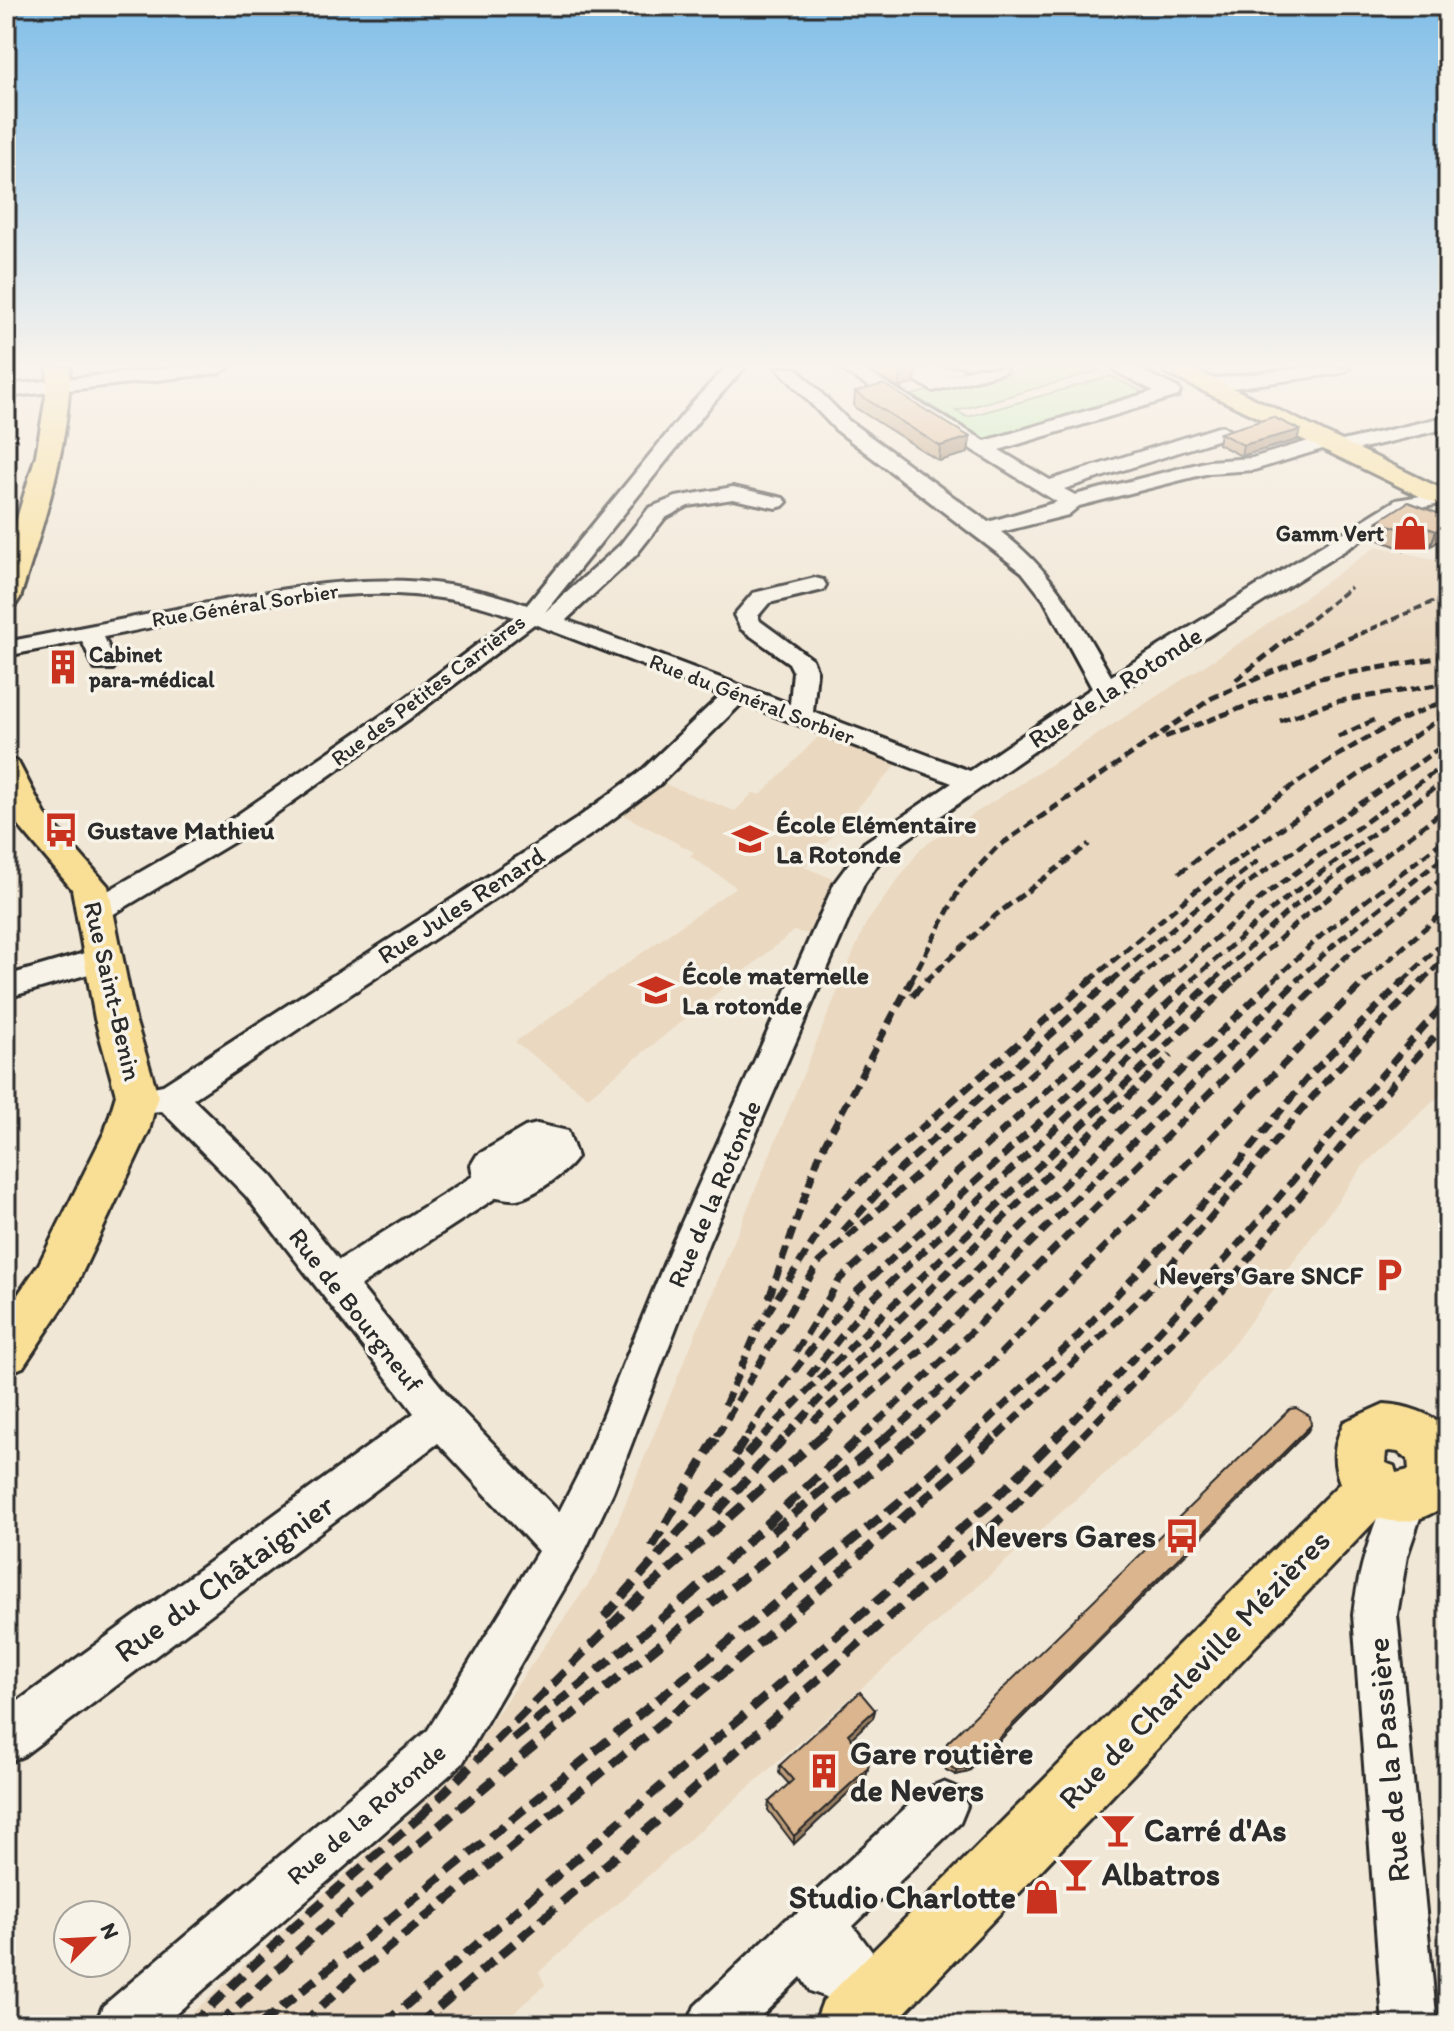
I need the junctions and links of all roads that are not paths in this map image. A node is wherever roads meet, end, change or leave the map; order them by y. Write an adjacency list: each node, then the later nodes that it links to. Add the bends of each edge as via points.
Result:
1 (45, 463): 14 (main road)
2 (658, 463): 15 (street, Rue des Petites Carrières)
3 (893, 463): 12 (street)
4 (1008, 463): 8 (street)
5 (1125, 463): 8 (street)
6 (1259, 463): 10 (street, via 1209,467)
7 (1368, 463): 11 (main road)
8 (1048, 487): 10 (street)
9 (776, 502): 15 (street, via 733,493 683,501 657,513 620,559)
10 (1072, 502): 12 (street)
11 (1443, 503): 19 (street, Rue de la Rotonde, via 1403,504)
12 (984, 530): 19 (street, via 1041,576)
13 (815, 585): 21 (street, via 761,598 746,615 749,624 800,659 805,671 802,709)
14 (6, 598)
15 (540, 620): 16 (street, Rue Général Sorbier, via 460,591 360,588 312,590); 20 (street, Rue du Général Sorbier); 24 (street, Rue des Petites Carrières, via 237,828)
16 (90, 632): 17 (street, Rue Général Sorbier); 18 (street)
17 (6, 649)
18 (104, 664)
19 (1106, 690): 23 (street, Rue de la Rotonde)
20 (738, 693): 21 (street, Rue du Général Sorbier); 27 (street, Rue Jules Renard, via 650,778 585,826)
21 (794, 716): 23 (street, Rue du Général Sorbier)
22 (6, 769): 24 (main road, Rue Saint-Benin, via 30,819 90,886)
23 (974, 782): 33 (street, Rue de la Rotonde, via 874,849 850,882 691,1242 609,1453)
24 (96, 911): 25 (main road, Rue Saint-Benin)
25 (105, 958): 26 (street); 27 (main road, Rue Saint-Benin, via 115,1019)
26 (6, 987)
27 (153, 1099): 29 (street, Rue de Bourgneuf, via 259,1186); 30 (main road, Rue Saint-Benin, via 127,1131 56,1278)
28 (492, 1182): 29 (street)
29 (333, 1283): 31 (street, Rue de Bourgneuf)
30 (6, 1352)
31 (441, 1417): 33 (street, Rue de Bourgneuf); 34 (street, Rue du Châtaignier)
32 (1425, 1469): 36 (main road, Rue de Charleville Mézières); 39 (street, Rue de la Passière, via 1388,1539 1375,1615)
33 (564, 1548): 37 (street, Rue de la Rotonde, via 445,1747)
34 (6, 1739)
35 (943, 1806): 36 (street, via 819,1923)
36 (860, 2012): 38 (street, via 804,1937)
37 (122, 2025)
38 (714, 2025)
39 (1410, 2025)

